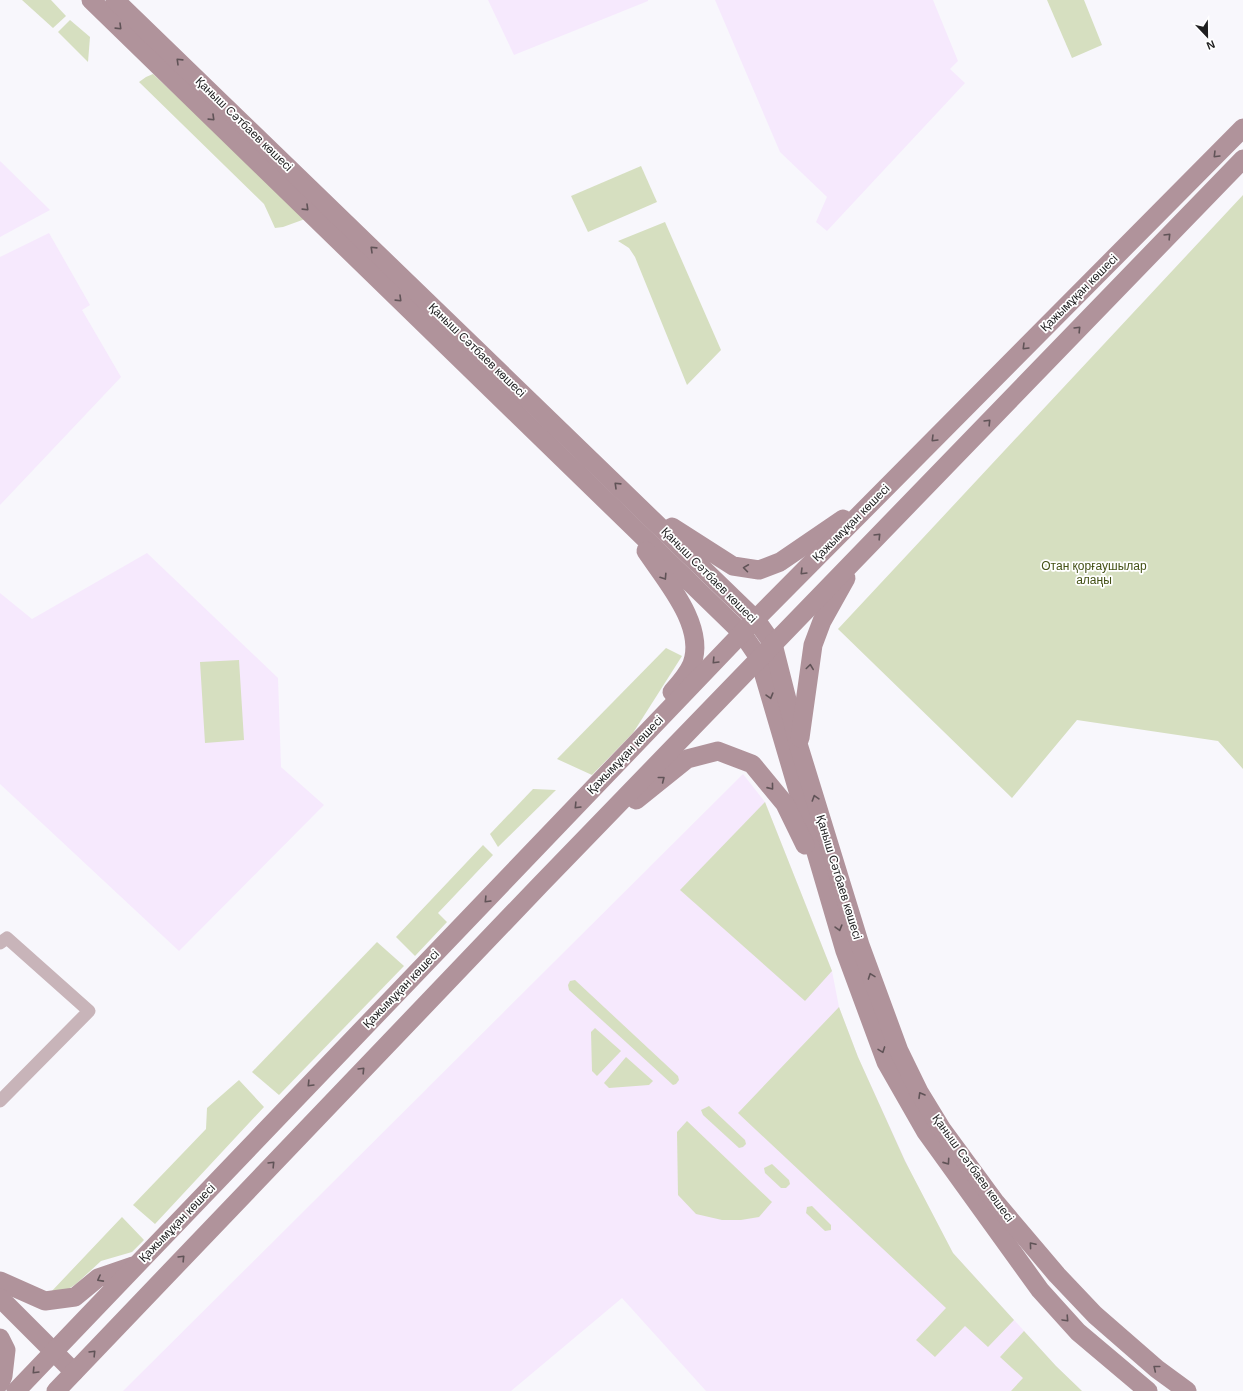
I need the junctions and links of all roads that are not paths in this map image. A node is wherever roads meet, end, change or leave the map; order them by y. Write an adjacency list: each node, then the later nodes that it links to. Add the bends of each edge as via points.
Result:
1 (91, 0): 7 (main road, Қаныш Сәтбаев көшесі, one-way to 7)
2 (115, 0): 6 (main road, Қаныш Сәтбаев көшесі, one-way to 2)
3 (1243, 128): 5 (main road, Қажымұқан көшесі, one-way to 5)
4 (1243, 159): 8 (main road, Қажымұқан көшесі, one-way to 4)
5 (886, 488): 6 (main road, one-way to 6, via 786,558 759,570 733,566); 9 (main road, Қажымұқан көшесі, one-way to 9)
6 (638, 505): 9 (main road, Қаныш Сәтбаев көшесі)
7 (627, 521): 10 (main road, Қаныш Сәтбаев көшесі); 14 (main road, one-way to 14, via 690,617 695,651 692,665)
8 (857, 557): 11 (main road, Қажымұқан көшесі); 13 (main road, one-way to 8, via 813,644 822,621)
9 (756, 620): 10 (main road, Қажымұқан көшесі); 11 (main road, Қаныш Сәтбаев көшесі)
10 (742, 633): 12 (main road, Қаныш Сәтбаев көшесі); 14 (main road, Қажымұқан көшесі, one-way to 14)
11 (772, 644): 12 (main road, Қажымұқан көшесі); 13 (main road, Қаныш Сәтбаев көшесі)
12 (759, 658): 15 (main road, Қажымұқан көшесі); 16 (main road, Қаныш Сәтбаев көшесі, one-way to 16)
13 (799, 747): 29 (main road, Қаныш Сәтбаев көшесі, one-way to 13, via 1157,1369 1095,1315 996,1203 941,1128 899,1051 860,945)
14 (632, 749): 19 (main road, Қажымұқан көшесі, one-way to 19)
15 (577, 846): 16 (main road, one-way to 16, via 688,759 718,751 752,764 785,804); 24 (main road, Қажымұқан көшесі, one-way to 15)
16 (829, 896): 28 (main road, Қаныш Сәтбаев көшесі, one-way to 28, via 845,951 886,1062 926,1132 1040,1290 1078,1332)
17 (0, 943): 18 (street, via 8,938 89,1011)
18 (0, 1101)
19 (136, 1265): 20 (main road, one-way to 20, via 98,1278 75,1297 45,1301); 23 (main road, Қажымұқан көшесі)
20 (0, 1280)
21 (0, 1298): 23 (main road)
22 (0, 1338): 25 (main road, via 6,1350)
23 (54, 1350): 24 (main road); 26 (main road, Қажымұқан көшесі, one-way to 26)
24 (74, 1372): 27 (main road, Қажымұқан көшесі)
25 (0, 1383)
26 (16, 1391)
27 (56, 1391)
28 (1148, 1391)
29 (1187, 1391)

